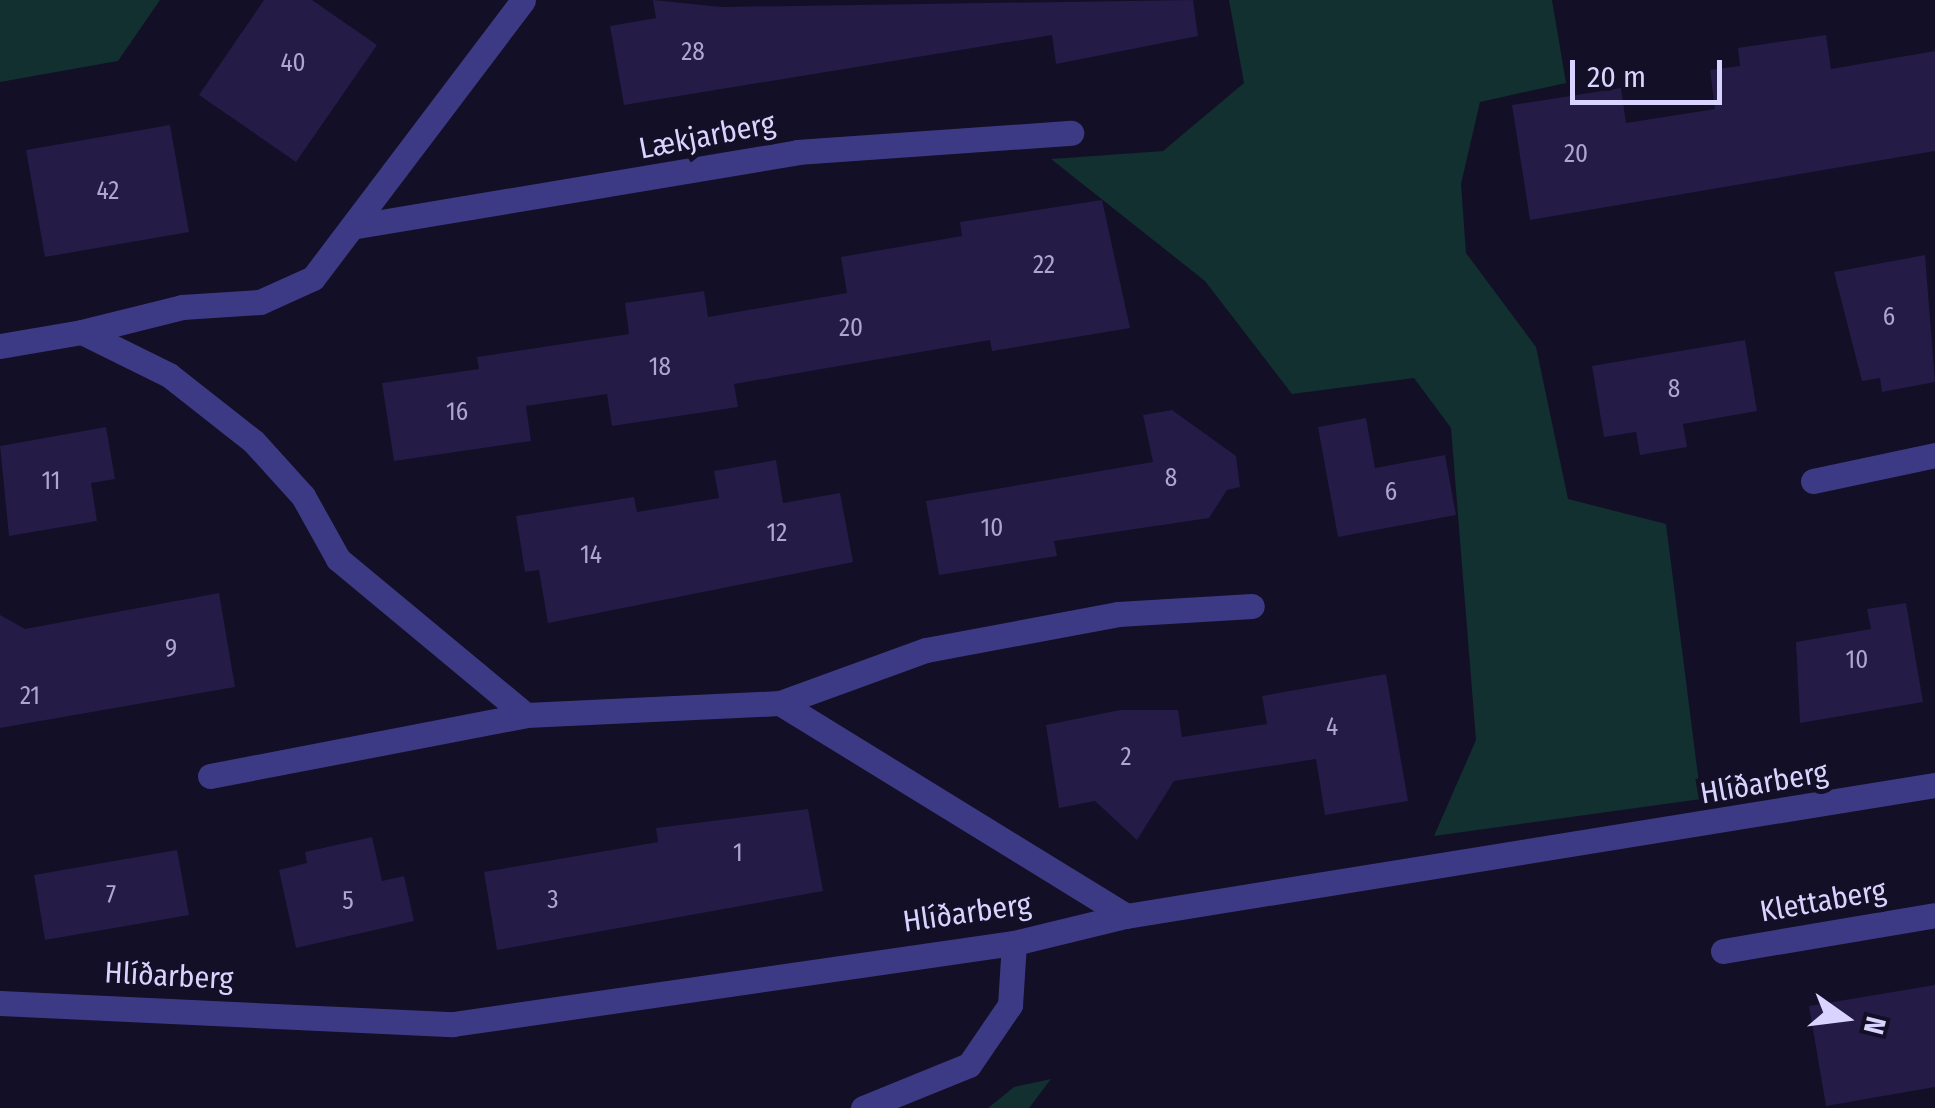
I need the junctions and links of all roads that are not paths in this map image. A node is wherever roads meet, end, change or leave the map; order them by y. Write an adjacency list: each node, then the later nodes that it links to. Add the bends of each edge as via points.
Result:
1 (523, 0): 3 (street)
2 (1071, 133): 3 (street, Lækjarberg, via 797,152)
3 (357, 226): 4 (street, via 313,278 260,302 182,307)
4 (82, 332): 5 (street); 10 (street, via 169,375 254,442 303,496 338,559)
5 (0, 346)
6 (1935, 455): 7 (street)
7 (1813, 482)
8 (1252, 606): 9 (street, via 1118,614 926,650)
9 (780, 703): 10 (street); 14 (street)
10 (526, 715): 11 (street)
11 (210, 776)
12 (1935, 784): 14 (street, Hlíðarberg)
13 (1935, 915): 16 (street, Klettaberg)
14 (1126, 916): 15 (street, Hlíðarberg)
15 (1014, 943): 17 (street, Hlíðarberg, via 453,1024); 18 (street, via 1010,1005 970,1065)
16 (1722, 951)
17 (0, 1002)
18 (863, 1108)

